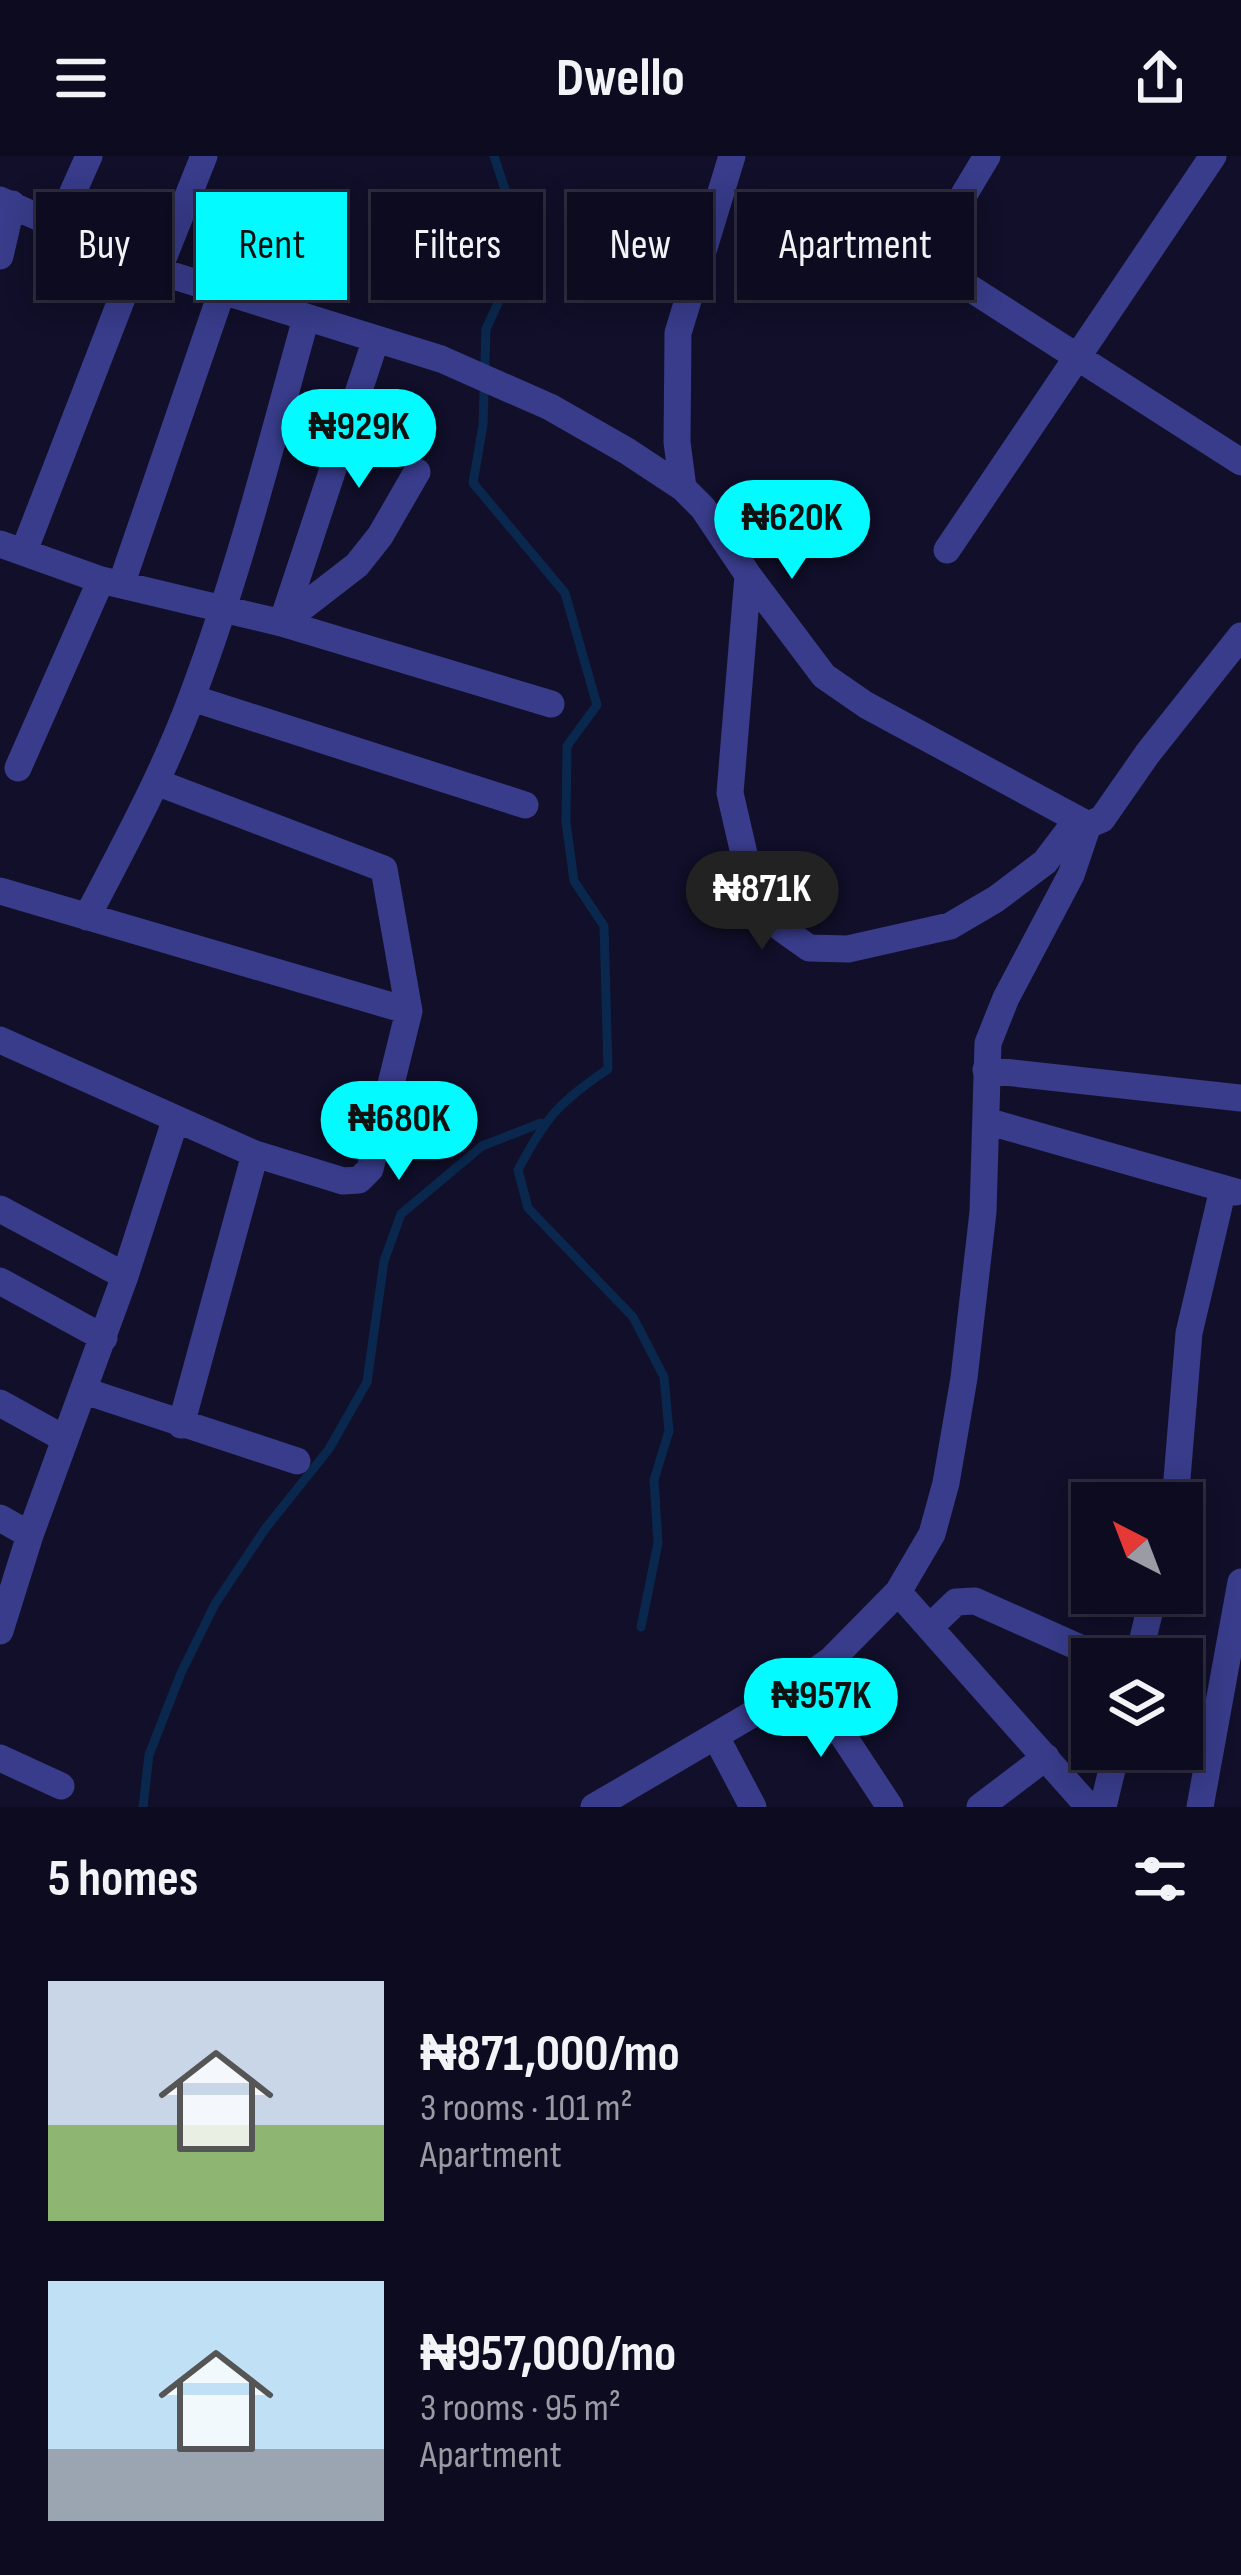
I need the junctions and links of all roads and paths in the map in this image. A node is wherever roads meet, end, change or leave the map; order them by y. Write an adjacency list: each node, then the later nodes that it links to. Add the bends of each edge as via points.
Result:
1 (89, 156): 6 (street)
2 (204, 156): 9 (street)
3 (732, 156): 19 (street, via 678,333)
4 (987, 156): 16 (street, via 938,238 937,255 948,274)
5 (1213, 156): 16 (street)
6 (73, 192)
7 (6, 202): 8 (street); 10 (street)
8 (36, 218)
9 (172, 218)
10 (0, 256)
11 (131, 300): 20 (street)
12 (219, 300): 23 (street)
13 (250, 300): 14 (street)
14 (307, 318): 15 (street); 24 (street)
15 (376, 339): 19 (street, via 550,407); 25 (street)
16 (1077, 359): 17 (street); 21 (street)
17 (1241, 462)
18 (417, 472): 25 (street, via 357,565)
19 (682, 488): 22 (street)
20 (12, 548): 23 (street)
21 (946, 550)
22 (748, 575): 32 (street, via 824,676); 32 (street, via 730,793 745,858 782,928 809,947 848,949 950,926 1046,862)
23 (111, 583): 24 (street); 29 (street)
24 (224, 607): 25 (street); 27 (street)
25 (282, 622): 28 (street)
26 (1241, 636): 32 (street, via 1102,819)
27 (192, 698): 30 (street); 31 (street)
28 (551, 704)
29 (18, 769)
30 (156, 782): 34 (street); 35 (street, via 384,869)
31 (525, 805)
32 (1083, 823): 37 (street, via 1071,875 988,1043)
33 (0, 891): 34 (street)
34 (87, 917): 35 (street)
35 (409, 1011): 41 (street, via 370,1169 359,1180)
36 (0, 1040): 39 (street)
37 (986, 1070): 38 (street); 40 (street)
38 (1241, 1098)
39 (175, 1121): 41 (street); 44 (street)
40 (986, 1121): 42 (street); 56 (street, via 983,1212 946,1483 932,1534)
41 (254, 1154): 49 (street)
42 (1232, 1191): 52 (street, via 1189,1333)
43 (0, 1209): 44 (street)
44 (125, 1276): 46 (street)
45 (0, 1281): 46 (street)
46 (104, 1338): 47 (street)
47 (85, 1391): 49 (street); 50 (street)
48 (0, 1403): 50 (street)
49 (181, 1425): 51 (street)
50 (65, 1439): 54 (street)
51 (297, 1461)
52 (1177, 1482)
53 (0, 1518): 54 (street)
54 (30, 1535): 58 (street)
55 (1241, 1582): 72 (street)
56 (898, 1592): 57 (street); 60 (street)
57 (929, 1627): 59 (street, via 965,1599); 62 (street)
58 (0, 1631)
59 (1071, 1644)
60 (805, 1678): 61 (street); 68 (street)
61 (716, 1737): 66 (street); 67 (street)
62 (1046, 1757): 69 (street); 70 (street)
63 (0, 1758): 65 (street)
64 (1112, 1770): 71 (street)
65 (61, 1786)
66 (594, 1807)
67 (753, 1807)
68 (890, 1807)
69 (981, 1807)
70 (1089, 1807)
71 (1103, 1807)
72 (1200, 1807)

